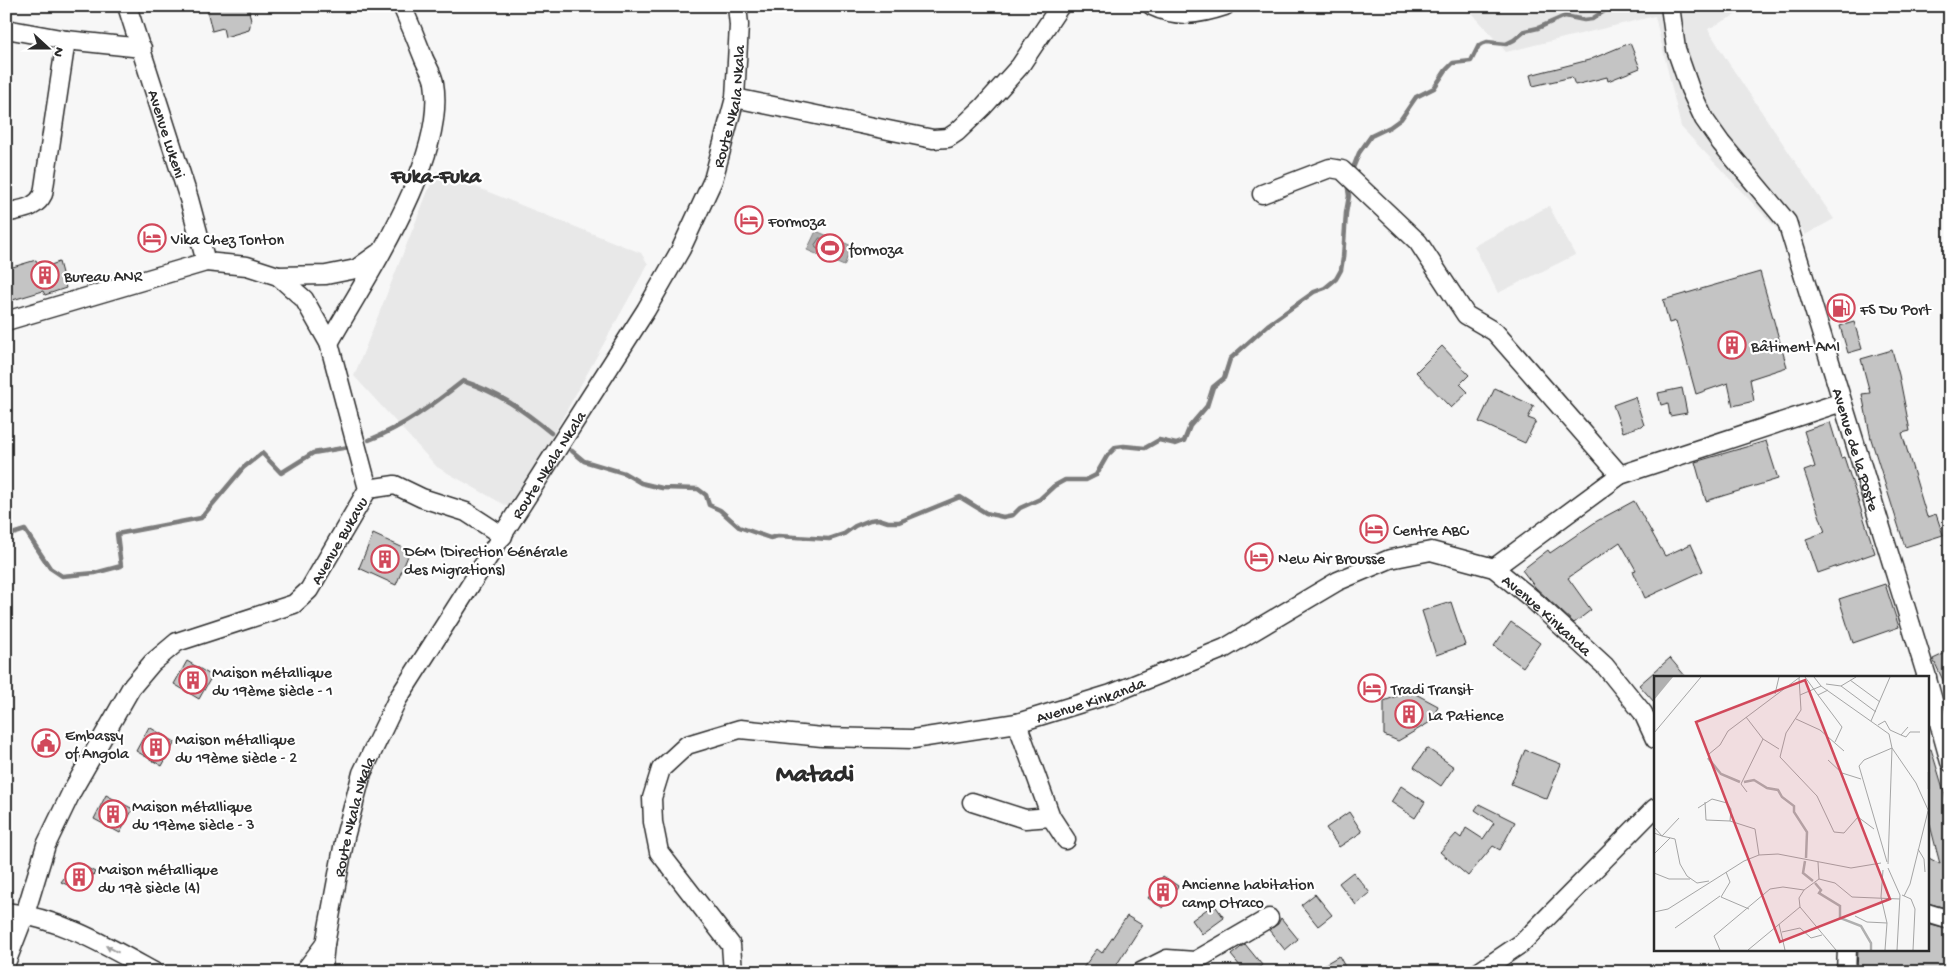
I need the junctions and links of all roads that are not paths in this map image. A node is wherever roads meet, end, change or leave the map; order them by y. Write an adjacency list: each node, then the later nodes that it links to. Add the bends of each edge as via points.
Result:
1 (127, 6): 10 (street, Avenue Lukeni)
2 (402, 6): 14 (street, via 434,82 435,114 428,150 416,185)
3 (737, 6): 11 (street, Route Nkala Nkala)
4 (1060, 6): 11 (street, via 1020,66 983,107 948,138 933,139)
5 (1152, 6): 6 (street, via 1171,14 1189,15)
6 (1225, 6)
7 (1670, 6): 19 (street, Avenue de la Poste, via 1676,48 1704,119 1787,222)
8 (6, 29): 9 (street)
9 (66, 40): 10 (street); 13 (street, via 43,194 34,207)
10 (142, 48): 15 (street, Avenue Lukeni)
11 (735, 98): 22 (street, Route Nkala Nkala, via 713,180 681,249)
12 (1262, 194): 20 (street, via 1330,168 1342,170 1418,242 1466,315 1495,332)
13 (6, 214)
14 (382, 250): 16 (street, via 356,269 326,275); 18 (street)
15 (206, 262): 16 (street, Avenue Bukavu, via 247,266); 17 (street, Avenue Bukavu)
16 (278, 276): 18 (street, Avenue Bukavu, via 304,299)
17 (6, 321)
18 (329, 343): 21 (street, Avenue Bukavu)
19 (1842, 402): 20 (street); 24 (street, Avenue de la Poste)
20 (1620, 475): 23 (street)
21 (368, 489): 22 (street, via 395,485 422,498 466,512); 36 (street, Avenue Bukavu, via 309,590 294,604 176,642 130,688 72,791 46,845)
22 (503, 536): 40 (street, Route Nkala Nkala, via 398,700 362,773 345,837)
23 (1494, 568): 28 (street, Avenue Kinkanda, via 1431,551 1390,559 1338,581 1225,648 1111,694); 29 (street, Avenue Kinkanda, via 1605,666 1643,713)
24 (1926, 676)
25 (1928, 681): 26 (street, Avenue de la Poste)
26 (1933, 697): 27 (street); 30 (street, Avenue de la Poste)
27 (1950, 706)
28 (1017, 723): 33 (street); 46 (street, Avenue Kinkanda, via 913,739 822,737 740,729 687,744 661,769 652,798 659,852 730,945)
29 (1654, 737)
30 (1950, 762)
31 (972, 802): 33 (street, via 1025,820)
32 (1654, 809): 48 (street, via 1522,943)
33 (1051, 817): 34 (street)
34 (1066, 840)
35 (6, 912): 36 (street)
36 (25, 914): 42 (street, Avenue Bukavu); 43 (street, one-way to 36, via 75,930)
37 (1928, 914): 39 (street)
38 (1269, 918): 47 (street, via 1195,961 1167,959)
39 (1950, 920)
40 (325, 944): 44 (street); 45 (street, Route Nkala Nkala)
41 (1847, 950): 49 (street)
42 (6, 963)
43 (154, 972)
44 (304, 972)
45 (322, 972)
46 (733, 972)
47 (1142, 972)
48 (1479, 972)
49 (1846, 972)

